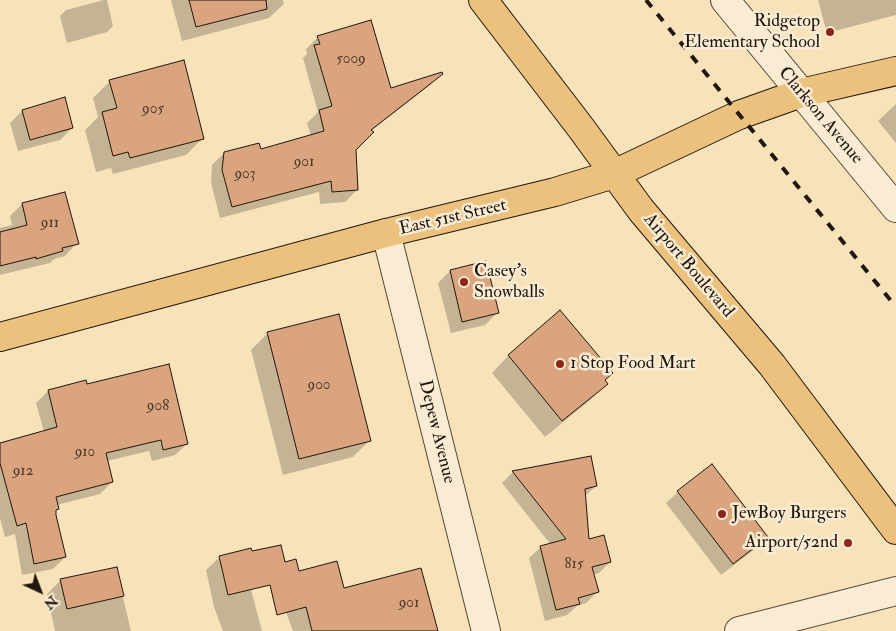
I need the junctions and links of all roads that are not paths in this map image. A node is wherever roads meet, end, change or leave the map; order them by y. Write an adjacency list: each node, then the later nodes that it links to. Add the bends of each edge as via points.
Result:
1 (483, 0): 5 (main road, Airport Boulevard)
2 (725, 0): 4 (street, Clarkson Avenue)
3 (896, 71): 4 (main road, East 51st Street)
4 (801, 93): 5 (main road, East 51st Street, via 739,115); 6 (street, Clarkson Avenue)
5 (614, 174): 7 (main road, East 51st Street, via 532,199); 9 (main road, Airport Boulevard, via 772,365)
6 (896, 208)
7 (386, 233): 8 (main road, East 51st Street); 11 (street, Depew Avenue)
8 (0, 336)
9 (896, 530)
10 (896, 591): 12 (street)
11 (486, 631)
12 (739, 631)

